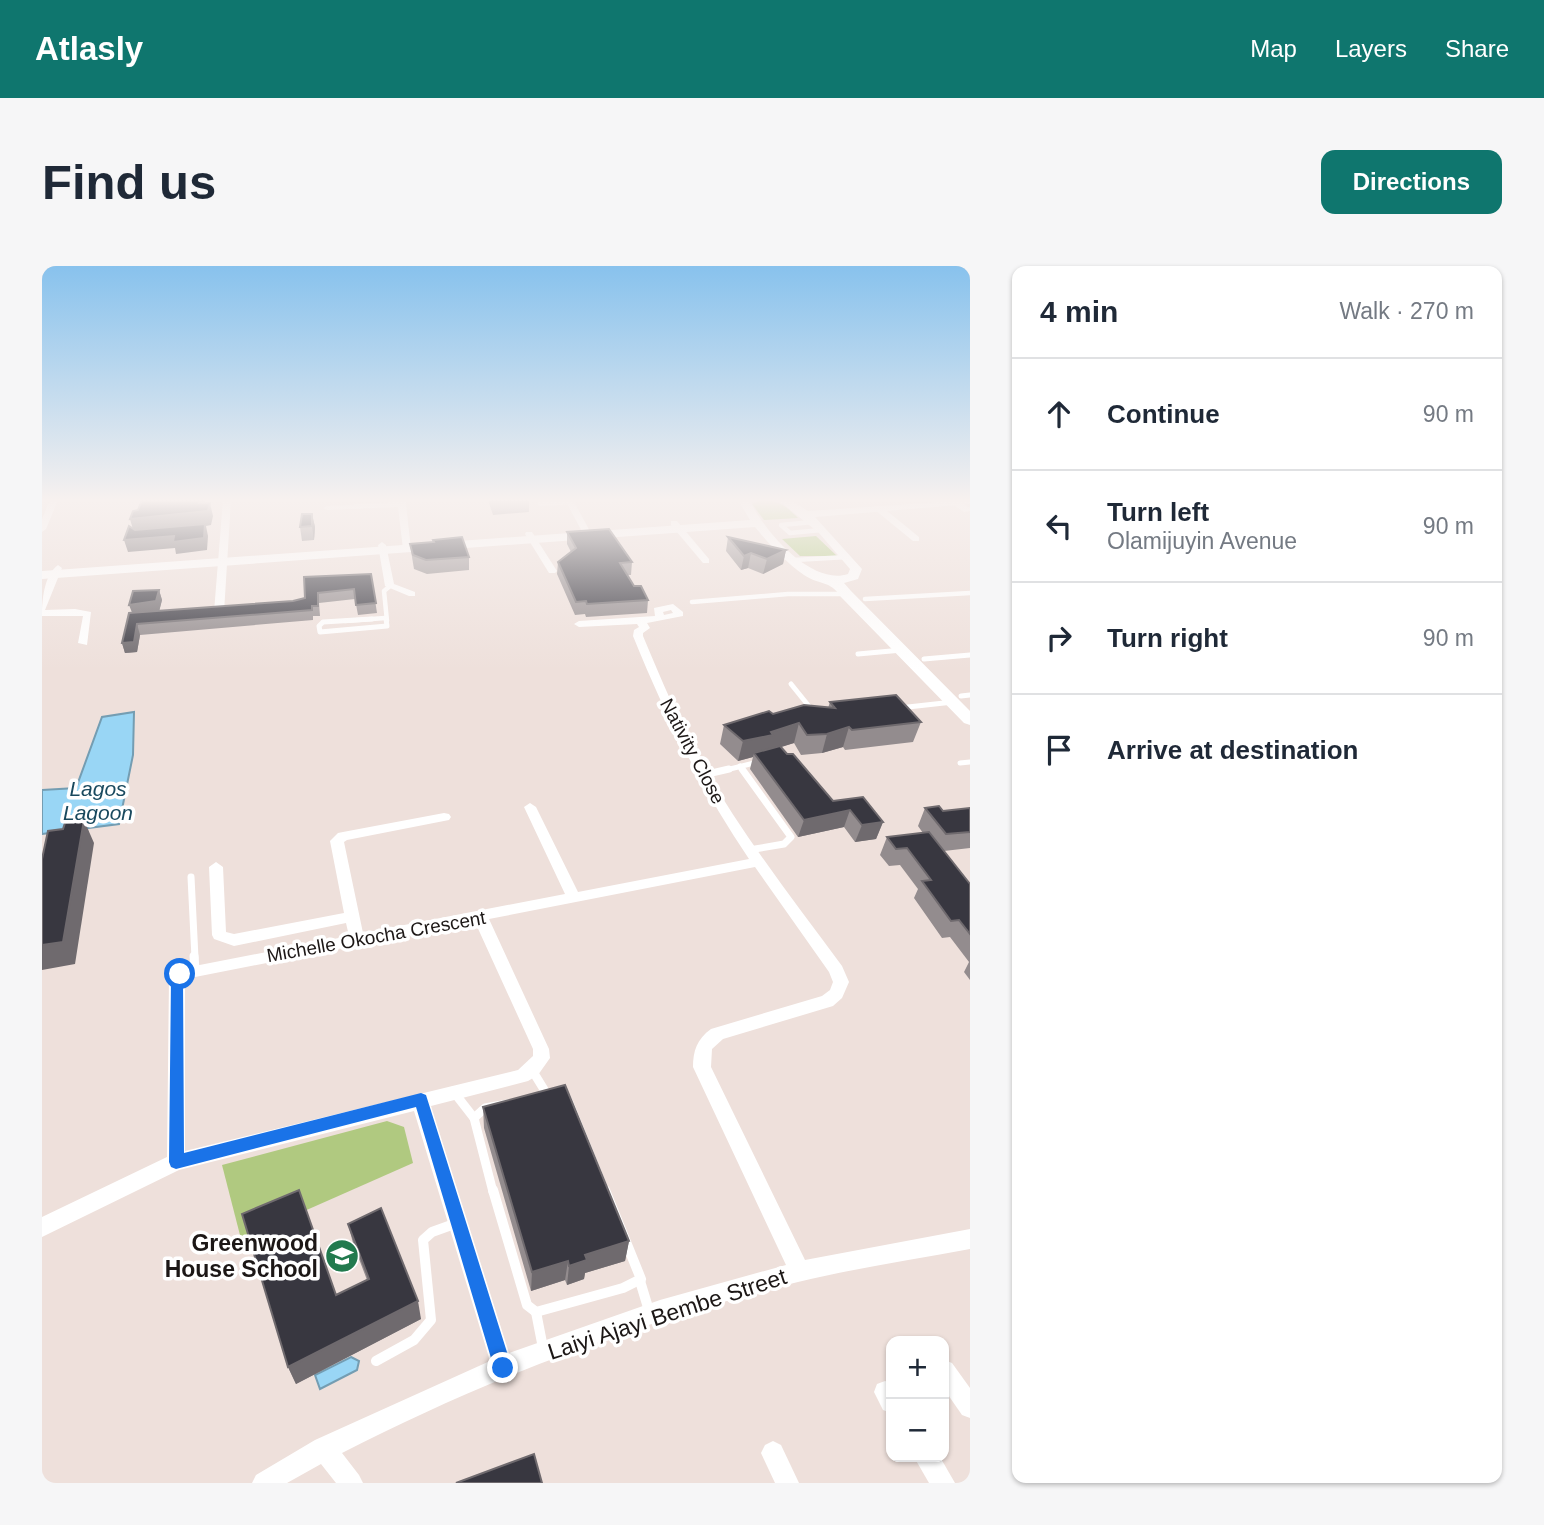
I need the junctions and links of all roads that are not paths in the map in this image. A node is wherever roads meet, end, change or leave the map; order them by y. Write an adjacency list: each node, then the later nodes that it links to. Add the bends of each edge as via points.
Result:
1 (254, 557): 7 (street)
2 (385, 557): 15 (street)
3 (543, 557): 12 (street)
4 (702, 557): 8 (street)
5 (790, 557): 9 (street)
6 (847, 557): 9 (lane); 14 (street, via 856,573)
7 (222, 559): 11 (street); 22 (street)
8 (706, 561)
9 (794, 561): 14 (street, via 811,575)
10 (42, 569): 11 (street)
11 (57, 571): 13 (street); 20 (street)
12 (552, 571)
13 (42, 575)
14 (843, 584): 18 (street); 19 (lane); 30 (street)
15 (390, 586): 17 (street); 26 (lane, via 384,591)
16 (970, 593): 18 (lane)
17 (412, 594)
18 (865, 599): 33 (street)
19 (692, 602)
20 (42, 608)
21 (231, 611): 22 (street)
22 (219, 612): 23 (street)
23 (205, 613)
24 (42, 614): 29 (street, via 88,614)
25 (660, 617): 27 (street)
26 (385, 618): 26 (lane, via 324,622 320,632 383,627 387,626)
27 (639, 619): 28 (street); 43 (street, Nativity Close, via 645,628 638,636 676,727)
28 (579, 624)
29 (83, 642)
30 (902, 650): 31 (lane); 35 (street)
31 (858, 654)
32 (970, 655): 33 (lane)
33 (924, 659): 35 (street)
34 (791, 684): 37 (lane)
35 (963, 699): 36 (lane); 38 (street)
36 (889, 709)
37 (818, 714)
38 (970, 720)
39 (761, 761): 42 (lane)
40 (970, 762): 41 (lane)
41 (960, 763)
42 (740, 766): 43 (lane); 46 (lane, via 791,837)
43 (703, 775): 46 (street, Nativity Close)
44 (530, 807): 49 (street)
45 (444, 817): 51 (street, via 340,839 337,845)
46 (753, 856): 49 (street, Michelle Okocha Crescent); 63 (street, Nativity Close, via 841,982 827,1001 708,1039 701,1052 702,1067)
47 (216, 867): 51 (street, via 219,935 225,939)
48 (191, 877): 53 (lane)
49 (574, 898): 50 (street, Michelle Okocha Crescent)
50 (480, 917): 52 (street, Michelle Okocha Crescent); 54 (street, via 541,1049 542,1058)
51 (352, 918): 52 (street)
52 (357, 940): 53 (street, Michelle Okocha Crescent)
53 (195, 969): 59 (street, via 180,974 177,980)
54 (532, 1070): 55 (street); 56 (lane)
55 (453, 1091): 57 (street); 58 (lane)
56 (548, 1096): 58 (lane, via 485,1108); 64 (lane, via 566,1097)
57 (421, 1100): 59 (street); 60 (street)
58 (474, 1118): 65 (lane, via 519,1282 527,1305)
59 (176, 1162): 61 (street)
60 (458, 1223): 68 (lane, via 432,1232 424,1240 430,1320 425,1331 419,1339); 69 (street)
61 (42, 1227)
62 (970, 1239): 63 (street, Laiyi Ajayi Bembe Street)
63 (800, 1271): 66 (street, Laiyi Ajayi Bembe Street)
64 (640, 1282): 65 (lane); 66 (lane)
65 (536, 1312): 67 (lane)
66 (650, 1314): 67 (street, Laiyi Ajayi Bembe Street)
67 (544, 1352): 69 (street, Laiyi Ajayi Bembe Street)
68 (376, 1360)
69 (503, 1368): 72 (street, Laiyi Ajayi Bembe Street, via 391,1413)
70 (949, 1378): 71 (street)
71 (970, 1407)
72 (323, 1448): 75 (street, Laiyi Ajayi Bembe Street); 76 (street)
73 (773, 1453): 77 (street)
74 (929, 1462): 78 (street)
75 (264, 1483)
76 (351, 1483)
77 (787, 1483)
78 (943, 1483)

